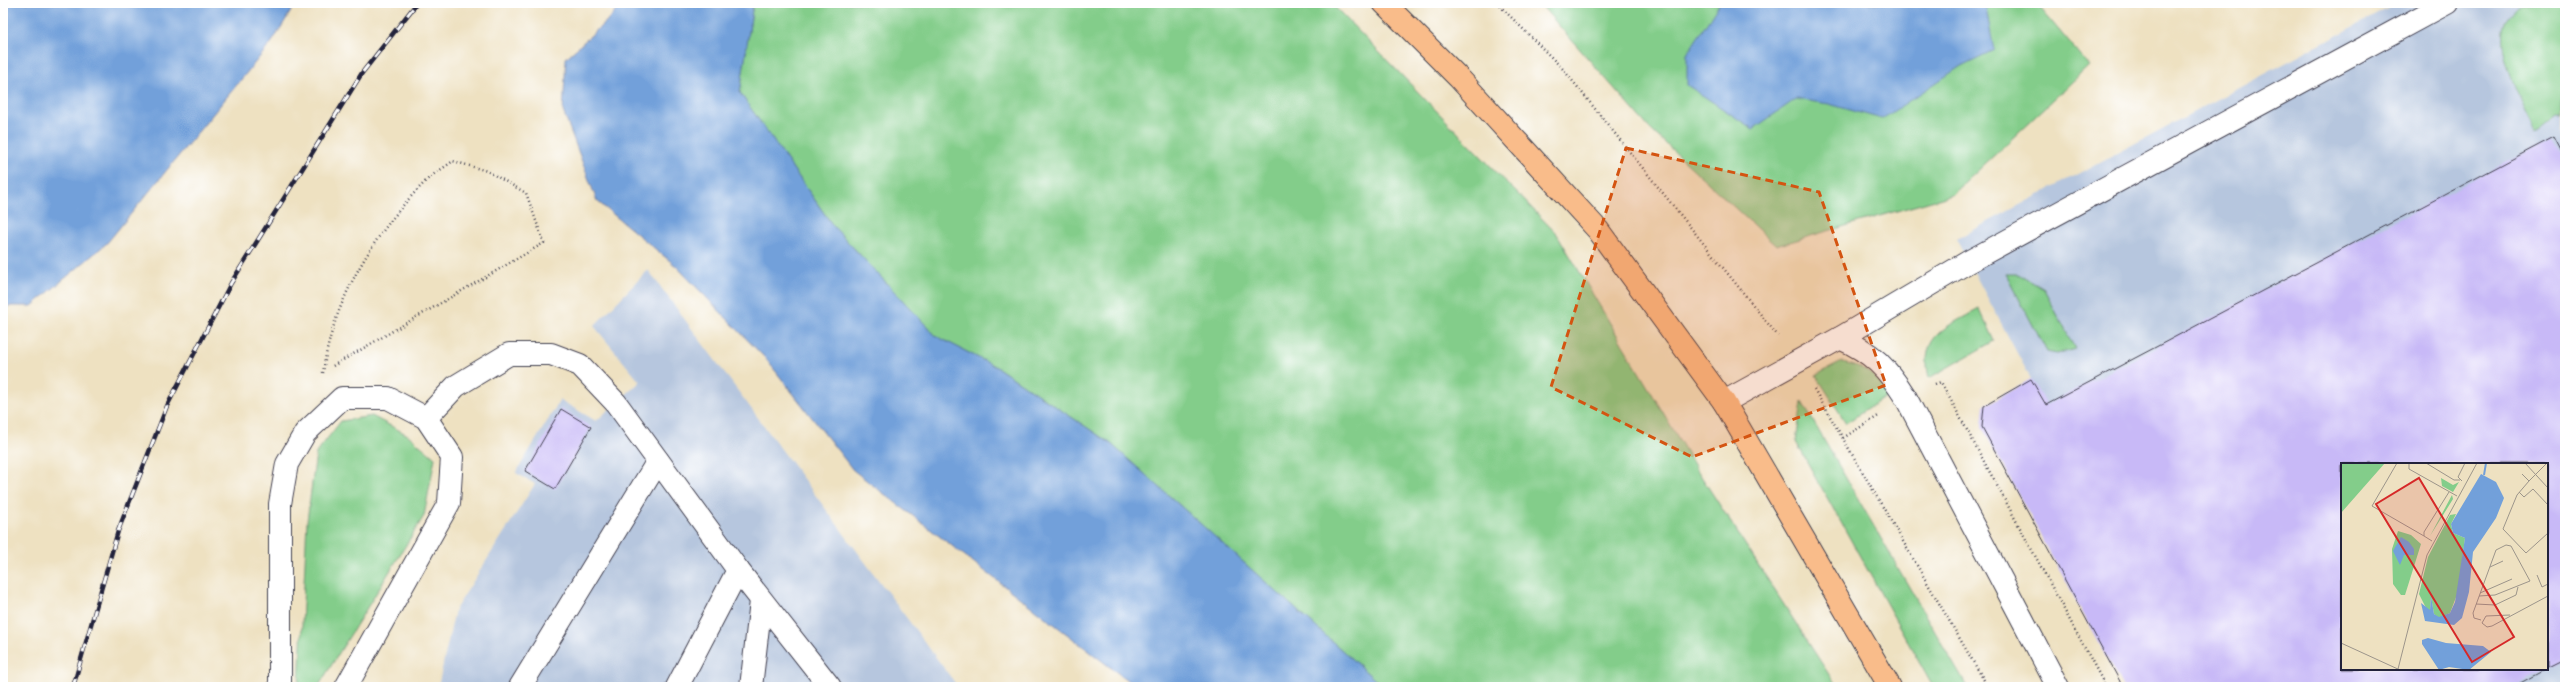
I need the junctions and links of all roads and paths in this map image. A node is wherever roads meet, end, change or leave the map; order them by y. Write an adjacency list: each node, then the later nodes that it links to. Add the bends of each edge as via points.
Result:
1 (1384, 3): 7 (main road, via 1459,78 1598,230)
2 (1497, 3): 5 (path, via 1563,69)
3 (2447, 3): 4 (lane, via 1968,262)
4 (1840, 338): 5 (lane); 21 (lane, via 1865,350 1890,373 1906,398)
5 (1798, 361): 7 (lane); 20 (path)
6 (323, 372): 6 (path, via 338,311 365,258 394,217 425,182 453,161 487,171 526,193 544,243); 8 (path)
7 (1724, 402): 19 (main road)
8 (324, 416): 9 (lane, via 342,398 388,398); 13 (lane, via 305,433 287,464 280,504)
9 (426, 418): 10 (lane, via 456,386 509,354 550,354 580,365 616,403); 14 (lane, via 452,457 449,502)
10 (658, 461): 11 (lane); 15 (lane)
11 (738, 570): 12 (lane); 16 (lane)
12 (761, 601): 17 (lane); 18 (lane)
13 (280, 687)
14 (346, 687)
15 (520, 687)
16 (677, 687)
17 (751, 687)
18 (830, 687)
19 (1890, 687)
20 (1988, 687)
21 (2058, 687)

